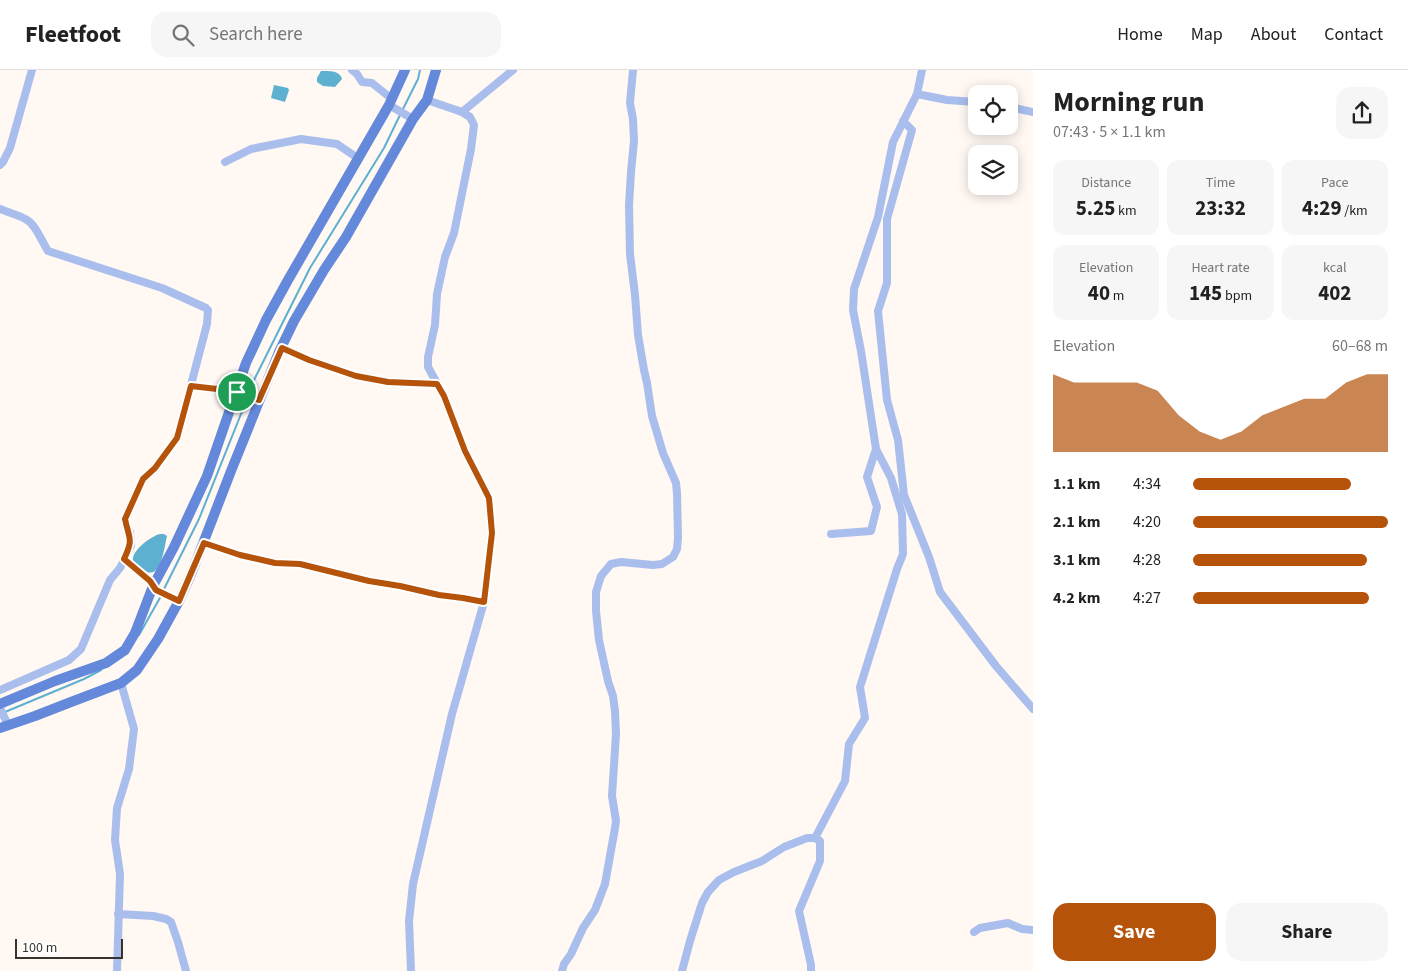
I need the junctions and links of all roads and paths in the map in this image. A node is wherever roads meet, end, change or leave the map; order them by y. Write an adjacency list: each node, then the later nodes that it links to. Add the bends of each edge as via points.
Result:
1 (32, 70): 19 (street, via 10,148)
2 (352, 70): 11 (street, via 362,82 372,83)
3 (405, 70): 11 (main road)
4 (436, 70): 9 (main road)
5 (513, 70): 13 (street)
6 (633, 70): 45 (street, via 630,254 638,335 652,416 676,488 677,549 662,564 611,564 597,587 599,640 615,711 612,796 616,822 605,884 595,910)
7 (922, 70): 8 (street)
8 (917, 94): 10 (street); 16 (street)
9 (427, 100): 13 (street); 15 (main road)
10 (968, 101)
11 (391, 102): 15 (street); 17 (main road)
12 (1018, 109): 14 (street)
13 (462, 112): 22 (street, via 474,126 454,233 437,294 436,326 428,367)
14 (1033, 112)
15 (413, 119): 21 (main road, via 306,300)
16 (903, 121): 26 (street, via 893,142 878,217 854,289 853,310); 36 (street, via 912,130 887,219 887,283 878,311 887,400 898,440 904,495 940,592)
17 (359, 159): 18 (street, via 337,144 301,139 251,149); 24 (main road, via 266,320)
18 (225, 162)
19 (0, 165)
20 (0, 209): 23 (street, via 29,220 48,251 162,288 206,308 206,324)
21 (282, 348): 22 (street, via 356,376 388,382); 25 (main road)
22 (437, 384): 32 (street, via 489,498 492,533)
23 (191, 386): 24 (street); 29 (street, via 177,438 143,479 125,519 131,546)
24 (237, 392): 25 (street); 30 (main road, via 207,476)
25 (259, 400): 28 (main road)
26 (876, 449): 27 (street, via 868,477 877,507 871,532); 38 (street, via 892,478 902,514 903,554 860,687 865,718 849,744 845,781)
27 (831, 534)
28 (204, 543): 31 (main road); 32 (street, via 275,563 300,564 369,581)
29 (124, 559): 30 (street); 34 (street, via 110,580 81,649 69,660)
30 (155, 588): 31 (street); 35 (main road, via 125,650 106,663)
31 (175, 598): 33 (main road, via 158,639 137,670)
32 (484, 602): 44 (street, via 452,714 414,884 409,920)
33 (121, 684): 37 (main road); 39 (street, via 134,729 115,840 120,874)
34 (0, 690)
35 (0, 706): 37 (street)
36 (1033, 709)
37 (4, 724)
38 (815, 838): 46 (street, via 784,847 762,861 719,880 702,903); 47 (street, via 820,841 820,861 799,910)
39 (118, 914): 42 (street); 43 (street, via 153,916 171,922)
40 (1033, 930): 41 (street, via 1008,923)
41 (974, 932)
42 (117, 971)
43 (186, 971)
44 (411, 971)
45 (562, 971)
46 (682, 971)
47 (810, 971)

